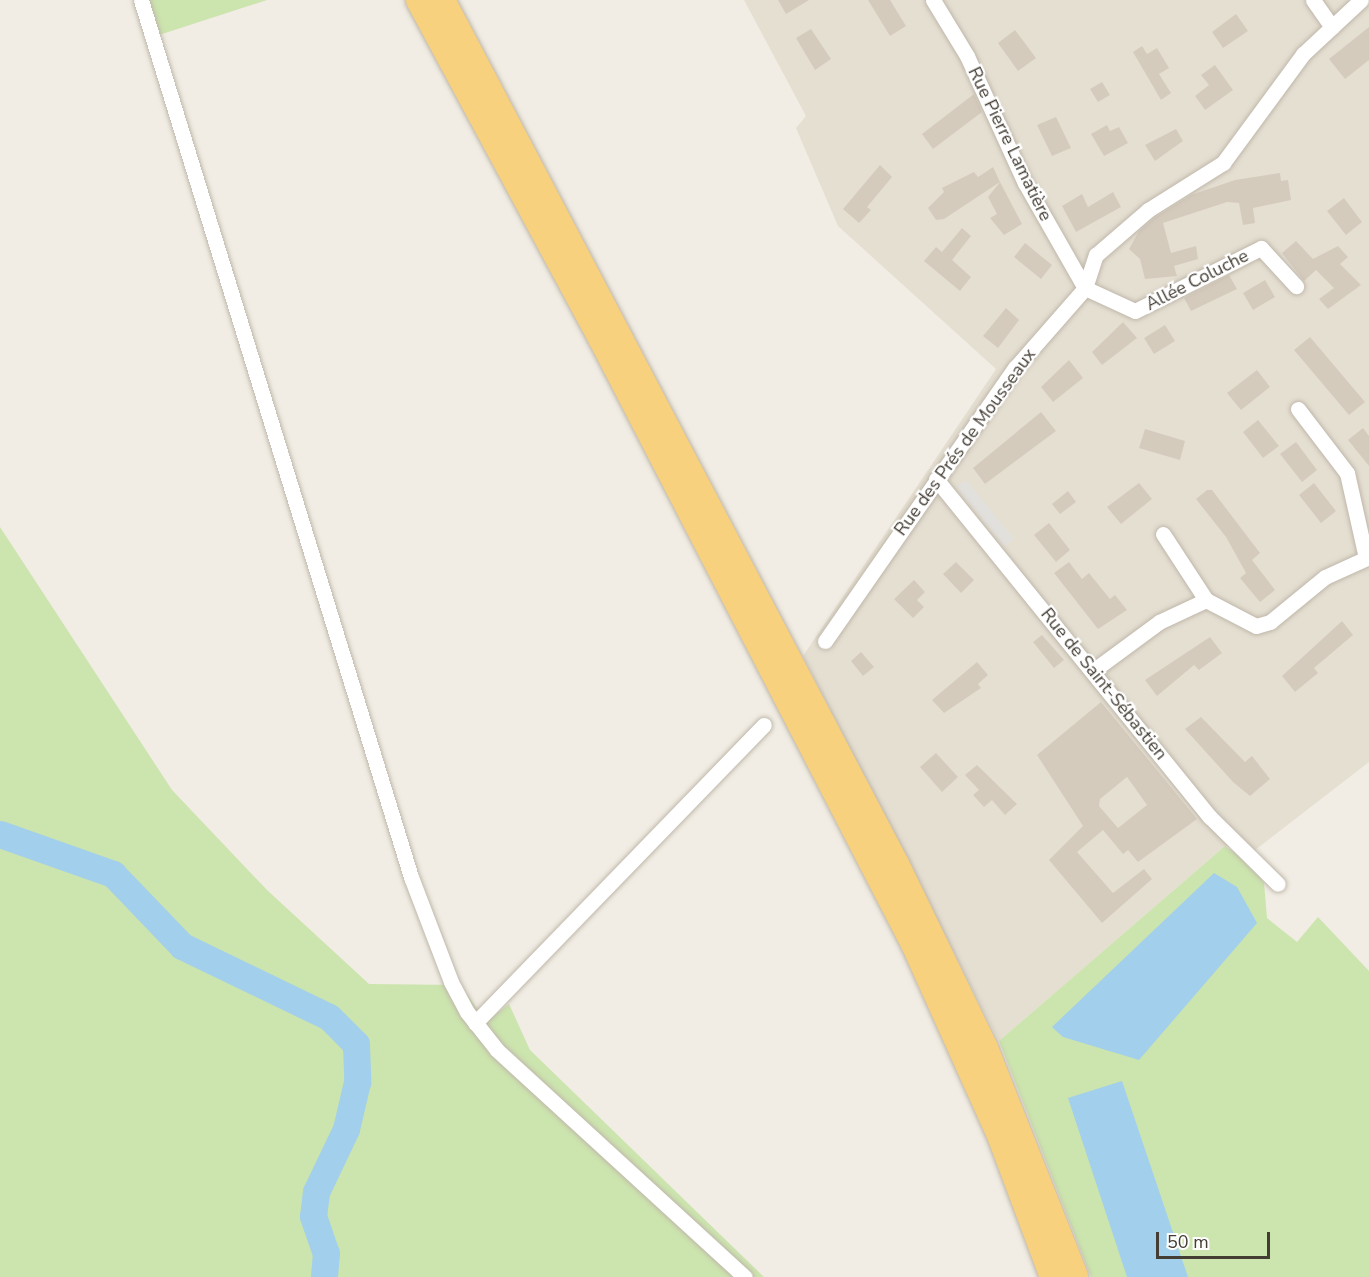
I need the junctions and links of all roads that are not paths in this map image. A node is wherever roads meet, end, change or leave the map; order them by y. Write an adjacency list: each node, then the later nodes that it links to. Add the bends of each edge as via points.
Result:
1 (141, 0): 19 (street, via 411,877 435,946)
2 (419, 0): 21 (highway, via 601,338 914,944 1001,1138)
3 (442, 0): 22 (highway, via 896,864 985,1048)
4 (933, 0): 9 (street, Rue Pierre Lamatière, via 967,56 1025,183)
5 (1313, 0): 7 (street)
6 (1361, 0): 7 (street, Rue des Prés de Mousseaux)
7 (1332, 27): 9 (street, Rue des Prés de Mousseaux, via 1304,54 1224,163 1148,210 1096,255)
8 (1296, 286): 9 (street, Allée Coluche, via 1260,248 1136,311)
9 (1086, 288): 11 (street, Rue des Prés de Mousseaux, via 1015,368)
10 (1298, 409): 13 (street, via 1347,473)
11 (936, 479): 15 (street, Rue des Prés de Mousseaux); 16 (street, Rue de Saint-Sébastien)
12 (1163, 534): 14 (street)
13 (1367, 558): 14 (street, via 1325,577 1270,622 1256,626)
14 (1206, 600): 16 (street, via 1159,622)
15 (825, 641)
16 (1094, 670): 18 (street, Rue de Saint-Sébastien, via 1210,817)
17 (764, 725): 19 (street)
18 (1278, 884)
19 (475, 1023): 20 (street, via 504,1057)
20 (745, 1277)
21 (1053, 1277)
22 (1075, 1277)

